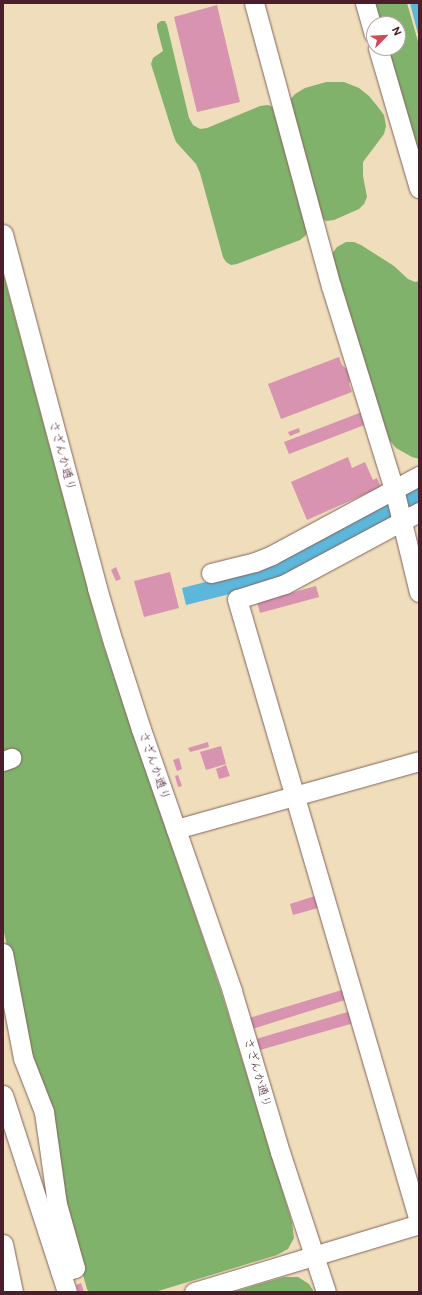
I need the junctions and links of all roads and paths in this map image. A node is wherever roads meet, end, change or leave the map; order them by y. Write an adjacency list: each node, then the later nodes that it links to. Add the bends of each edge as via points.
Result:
1 (254, 3): 8 (street, via 331,286)
2 (365, 3): 3 (street)
3 (369, 16)
4 (380, 56): 5 (street)
5 (419, 188)
6 (3, 234): 15 (street, さざんか通り, via 97,588)
7 (419, 476): 8 (street)
8 (395, 492): 10 (street); 11 (street, via 272,555)
9 (419, 512): 10 (street)
10 (401, 519): 12 (street); 14 (street, via 285,584 237,599)
11 (211, 573)
12 (419, 592)
13 (419, 761): 14 (street)
14 (294, 795): 15 (street); 18 (street)
15 (176, 828): 21 (street, さざんか通り, via 232,991)
16 (3, 953): 22 (street, via 23,1058 44,1112 57,1204 75,1268)
17 (3, 1095): 22 (street)
18 (419, 1221)
19 (419, 1224): 21 (street)
20 (3, 1244): 23 (street)
21 (314, 1256): 25 (street); 26 (street, さざんか通り)
22 (61, 1272): 24 (street)
23 (13, 1292)
24 (68, 1292)
25 (194, 1292)
26 (326, 1292)

